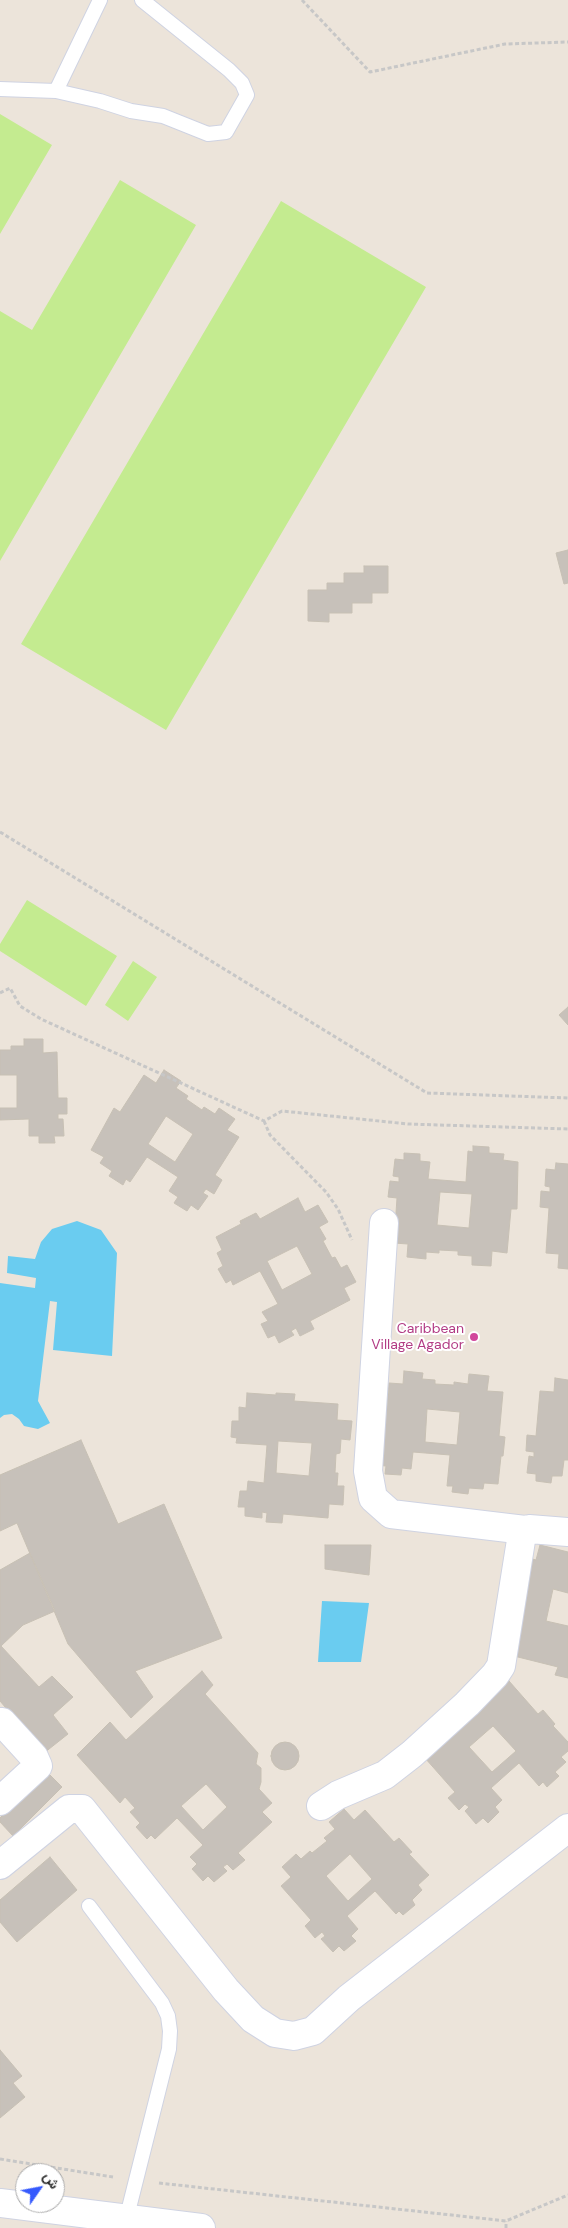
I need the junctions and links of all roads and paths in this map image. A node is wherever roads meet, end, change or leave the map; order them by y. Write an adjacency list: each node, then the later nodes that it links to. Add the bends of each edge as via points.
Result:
1 (100, 0): 6 (lane)
2 (142, 0): 6 (lane, via 242,83 246,96 226,132 208,134 150,112 131,111)
3 (302, 0): 4 (path, via 370,72 505,44)
4 (568, 42)
5 (0, 89): 6 (lane)
6 (56, 91)
7 (0, 832): 9 (path, via 427,1093)
8 (0, 993): 10 (path, via 10,988 20,1006 41,1019)
9 (568, 1098)
10 (264, 1121): 11 (path, via 282,1111 408,1124); 13 (path, via 270,1135 326,1192 338,1209)
11 (568, 1129)
12 (384, 1223): 14 (street, via 368,1471 373,1498 391,1514)
13 (355, 1246)
14 (525, 1530): 15 (street); 18 (street, via 498,1672 412,1754 384,1775)
15 (568, 1532)
16 (2, 1722): 17 (street, via 34,1757 38,1766)
17 (0, 1801)
18 (321, 1806)
19 (568, 1828): 20 (street, via 348,1998 313,2031 294,2036 274,2033 253,2019 226,1990 82,1809 69,1809)
20 (0, 1865)
21 (89, 1906): 23 (lane, via 162,2003 168,2016 169,2049)
22 (0, 2159): 23 (path)
23 (136, 2180): 26 (lane); 27 (path)
24 (568, 2195): 27 (path)
25 (0, 2203): 26 (street)
26 (126, 2220): 28 (street)
27 (506, 2221): 29 (path)
28 (201, 2228)
29 (506, 2228)

